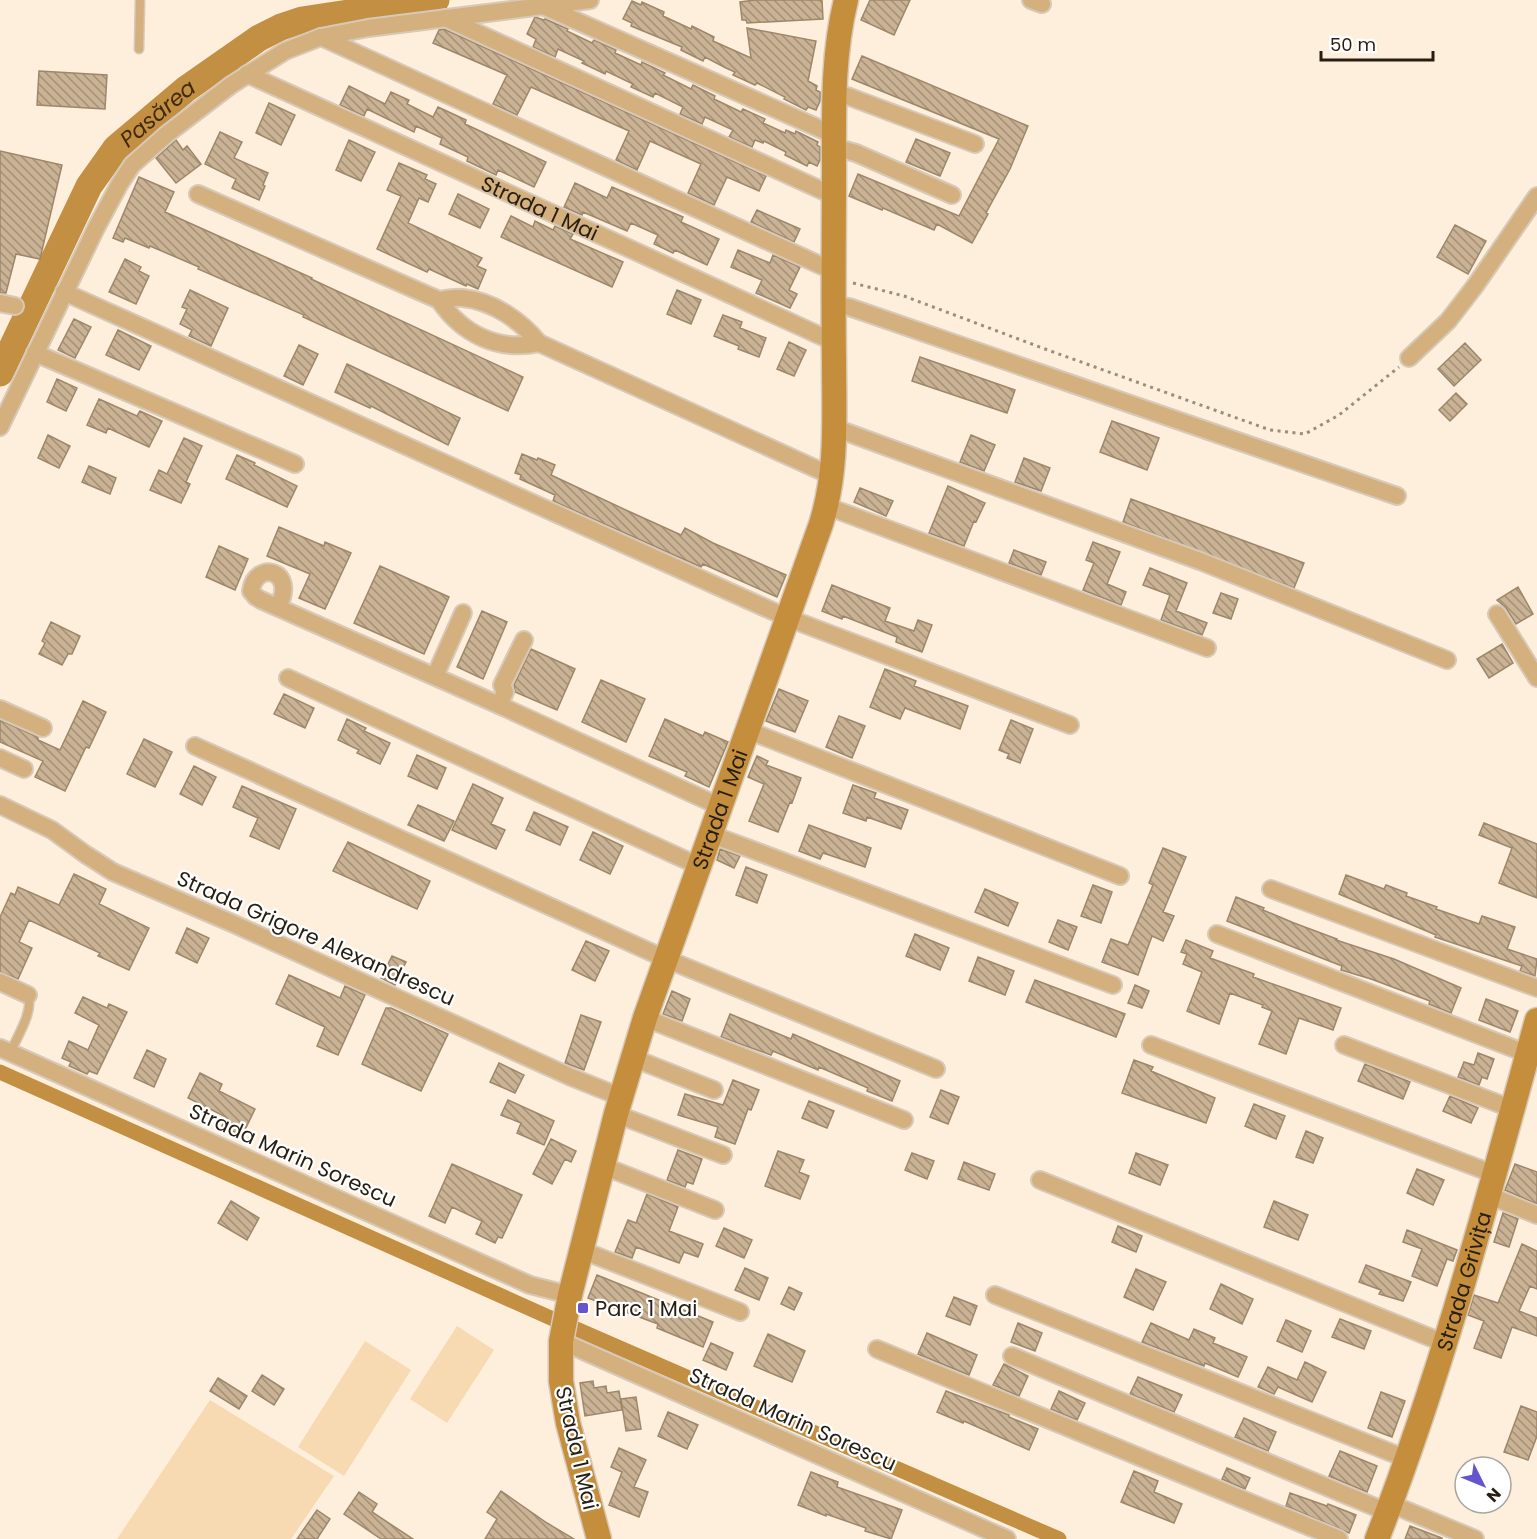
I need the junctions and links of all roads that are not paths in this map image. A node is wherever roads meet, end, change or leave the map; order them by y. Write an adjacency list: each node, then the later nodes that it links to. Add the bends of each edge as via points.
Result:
1 (140, 0): 7 (lane)
2 (590, 0): 4 (street)
3 (846, 0): 9 (street, Strada 1 Mai, via 837,45)
4 (542, 6): 5 (street); 10 (street)
5 (445, 17): 6 (street); 14 (street)
6 (321, 37): 8 (street, via 285,51); 16 (street)
7 (139, 49)
8 (247, 74): 17 (street, via 132,165); 19 (street, Strada 1 Mai)
9 (835, 93): 10 (street, Strada 1 Mai); 11 (street)
10 (834, 141): 13 (street); 14 (street, Strada 1 Mai)
11 (975, 144)
12 (198, 194): 18 (street)
13 (952, 195)
14 (834, 196): 16 (street, Strada 1 Mai)
15 (1537, 196): 22 (street, via 1448,321)
16 (833, 287): 19 (street, Strada 1 Mai); 27 (street, via 849,307)
17 (64, 292): 21 (street); 32 (street)
18 (438, 300): 20 (street, via 462,298 483,302 515,319); 20 (street, via 462,326 491,341 522,347)
19 (834, 342): 24 (street, Strada 1 Mai)
20 (540, 344): 26 (street)
21 (35, 353): 23 (street); 25 (street)
22 (1409, 358)
23 (0, 426)
24 (835, 428): 26 (street, Strada 1 Mai); 35 (street, via 1200,561)
25 (295, 464)
26 (832, 476): 28 (street, Strada 1 Mai)
27 (1397, 496)
28 (826, 506): 32 (street, Strada 1 Mai); 34 (street)
29 (278, 607): 36 (street)
30 (463, 613): 36 (street)
31 (1497, 615): 38 (street)
32 (788, 618): 41 (street); 43 (street, Strada 1 Mai)
33 (524, 640): 39 (street, via 502,685 505,692)
34 (1207, 648)
35 (1447, 660)
36 (435, 676): 39 (street)
37 (288, 678): 50 (street)
38 (1537, 678)
39 (499, 705): 48 (street)
40 (0, 709): 42 (street)
41 (1070, 725)
42 (43, 728)
43 (747, 730): 48 (street, Strada 1 Mai); 51 (street)
44 (195, 746): 54 (street)
45 (0, 758): 46 (street)
46 (24, 769)
47 (0, 805): 68 (street, Strada Grigore Alexandrescu, via 52,830 113,872 571,1077)
48 (719, 807): 49 (street, Strada 1 Mai)
49 (710, 834): 50 (street, Strada 1 Mai); 55 (street)
50 (699, 866): 54 (street, Strada 1 Mai)
51 (1120, 876)
52 (1271, 889): 57 (street)
53 (1217, 934): 63 (street)
54 (666, 958): 59 (street, Strada 1 Mai); 66 (street)
55 (1113, 985)
56 (1, 986): 58 (street)
57 (1537, 988)
58 (28, 995): 64 (lane, via 29,1012)
59 (645, 1018): 65 (street, Strada 1 Mai); 70 (street)
60 (1537, 1020): 63 (street, Strada Grivița)
61 (1151, 1045): 74 (street)
62 (1344, 1045): 69 (street)
63 (1532, 1049): 69 (street, Strada Grivița)
64 (5, 1051): 78 (street, Strada Marin Sorescu, via 530,1286)
65 (633, 1058): 67 (street); 68 (street, Strada 1 Mai)
66 (936, 1069)
67 (714, 1090)
68 (619, 1106): 71 (street); 72 (street, Strada 1 Mai)
69 (1513, 1109): 74 (street, Strada Grivița)
70 (904, 1120)
71 (723, 1155)
72 (603, 1166): 75 (street); 77 (street, Strada 1 Mai)
73 (1040, 1180): 82 (street)
74 (1491, 1185): 76 (street); 82 (street, Strada Grivița)
75 (715, 1210)
76 (1537, 1215)
77 (581, 1250): 78 (street, Strada 1 Mai); 80 (street)
78 (570, 1295): 81 (street, Strada 1 Mai)
79 (995, 1295): 85 (street)
80 (740, 1312)
81 (561, 1341): 87 (street, Strada 1 Mai, via 561,1381 568,1423); 88 (street, Strada Marin Sorescu)
82 (1444, 1343): 85 (street, Strada Grivița)
83 (877, 1349): 89 (street)
84 (1012, 1356): 86 (street)
85 (1407, 1459): 86 (street, Strada Grivița)
86 (1389, 1508): 90 (street, Strada Grivița); 91 (street)
87 (598, 1539)
88 (1007, 1539)
89 (1339, 1539)
90 (1377, 1539)
91 (1475, 1539)

